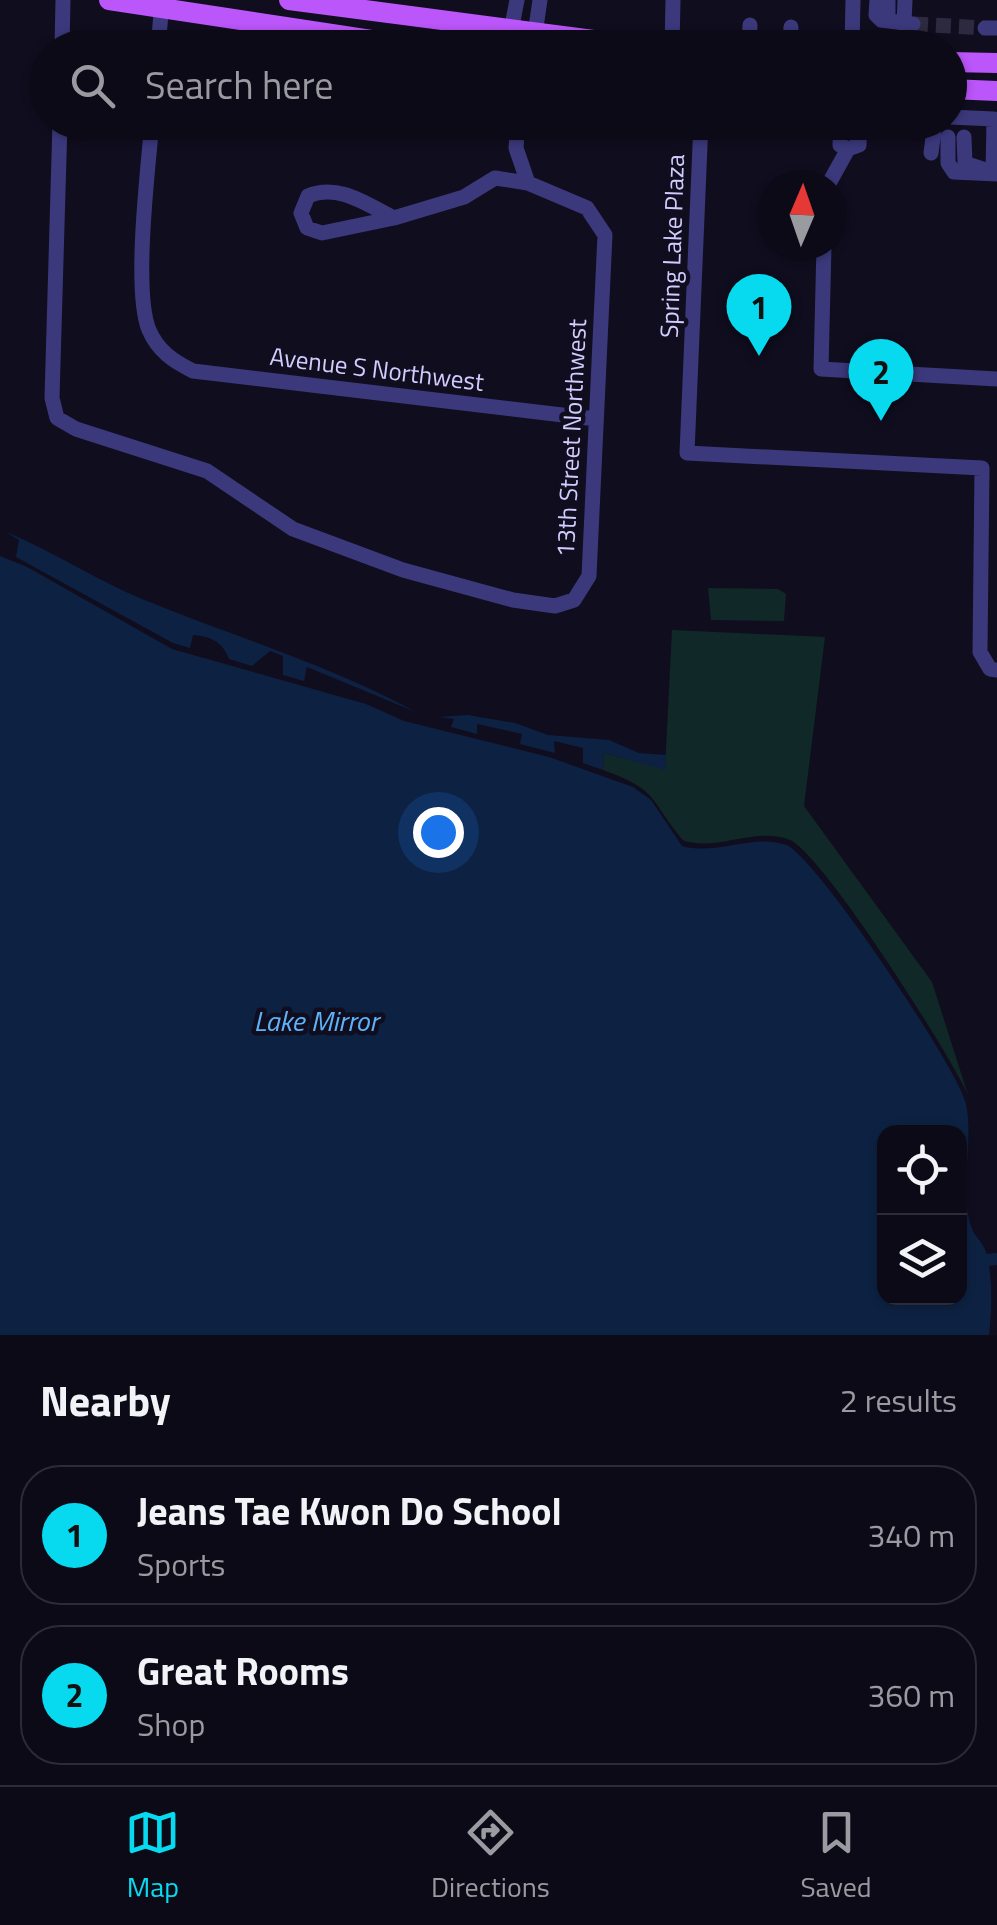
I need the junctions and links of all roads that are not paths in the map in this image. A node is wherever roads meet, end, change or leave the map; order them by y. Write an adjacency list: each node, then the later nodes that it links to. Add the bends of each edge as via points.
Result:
1 (64, 0): 13 (street)
2 (108, 0): 10 (main road)
3 (289, 0): 17 (main road)
4 (517, 0): 18 (street)
5 (540, 0): 19 (street)
6 (673, 0): 20 (street)
7 (853, 0): 22 (street)
8 (882, 0): 9 (street, via 876,15 881,20 909,24)
9 (905, 0)
10 (162, 5): 11 (main road); 14 (street)
11 (266, 25): 15 (street); 16 (main road)
12 (750, 25): 21 (street)
13 (63, 30)
14 (160, 30)
15 (266, 30)
16 (280, 30)
17 (504, 30)
18 (511, 30)
19 (539, 30)
20 (672, 30)
21 (750, 30)
22 (852, 30)
23 (967, 63): 24 (main road)
24 (997, 64)
25 (967, 89): 26 (main road)
26 (997, 90)
27 (967, 124): 40 (street, via 994,119)
28 (59, 140): 46 (street, 13th Street Northwest, via 52,398 57,418 76,429 207,471 293,528 458,588 546,606 574,600 589,576)
29 (151, 140): 46 (street, Avenue S Northwest, via 143,306 159,348 193,370)
30 (517, 140): 36 (street)
31 (701, 140): 47 (street, Spring Lake Plaza, via 687,453)
32 (840, 140): 37 (street)
33 (859, 140): 37 (street)
34 (942, 140): 38 (street)
35 (951, 140): 40 (street, via 948,163 954,172)
36 (516, 148): 41 (street); 42 (street)
37 (848, 149): 39 (street)
38 (931, 152)
39 (836, 170)
40 (993, 174)
41 (496, 178): 42 (street, 13th Street Northwest); 43 (street, via 464,197)
42 (528, 183): 46 (street, 13th Street Northwest, via 587,208 605,235)
43 (394, 218): 43 (street, via 322,234 307,228 301,213 308,196 324,189)
44 (824, 260): 45 (street, via 821,369)
45 (997, 379)
46 (596, 419)
47 (990, 466): 48 (street)
48 (989, 492): 49 (street)
49 (989, 608): 50 (street, via 980,652)
50 (997, 670)

